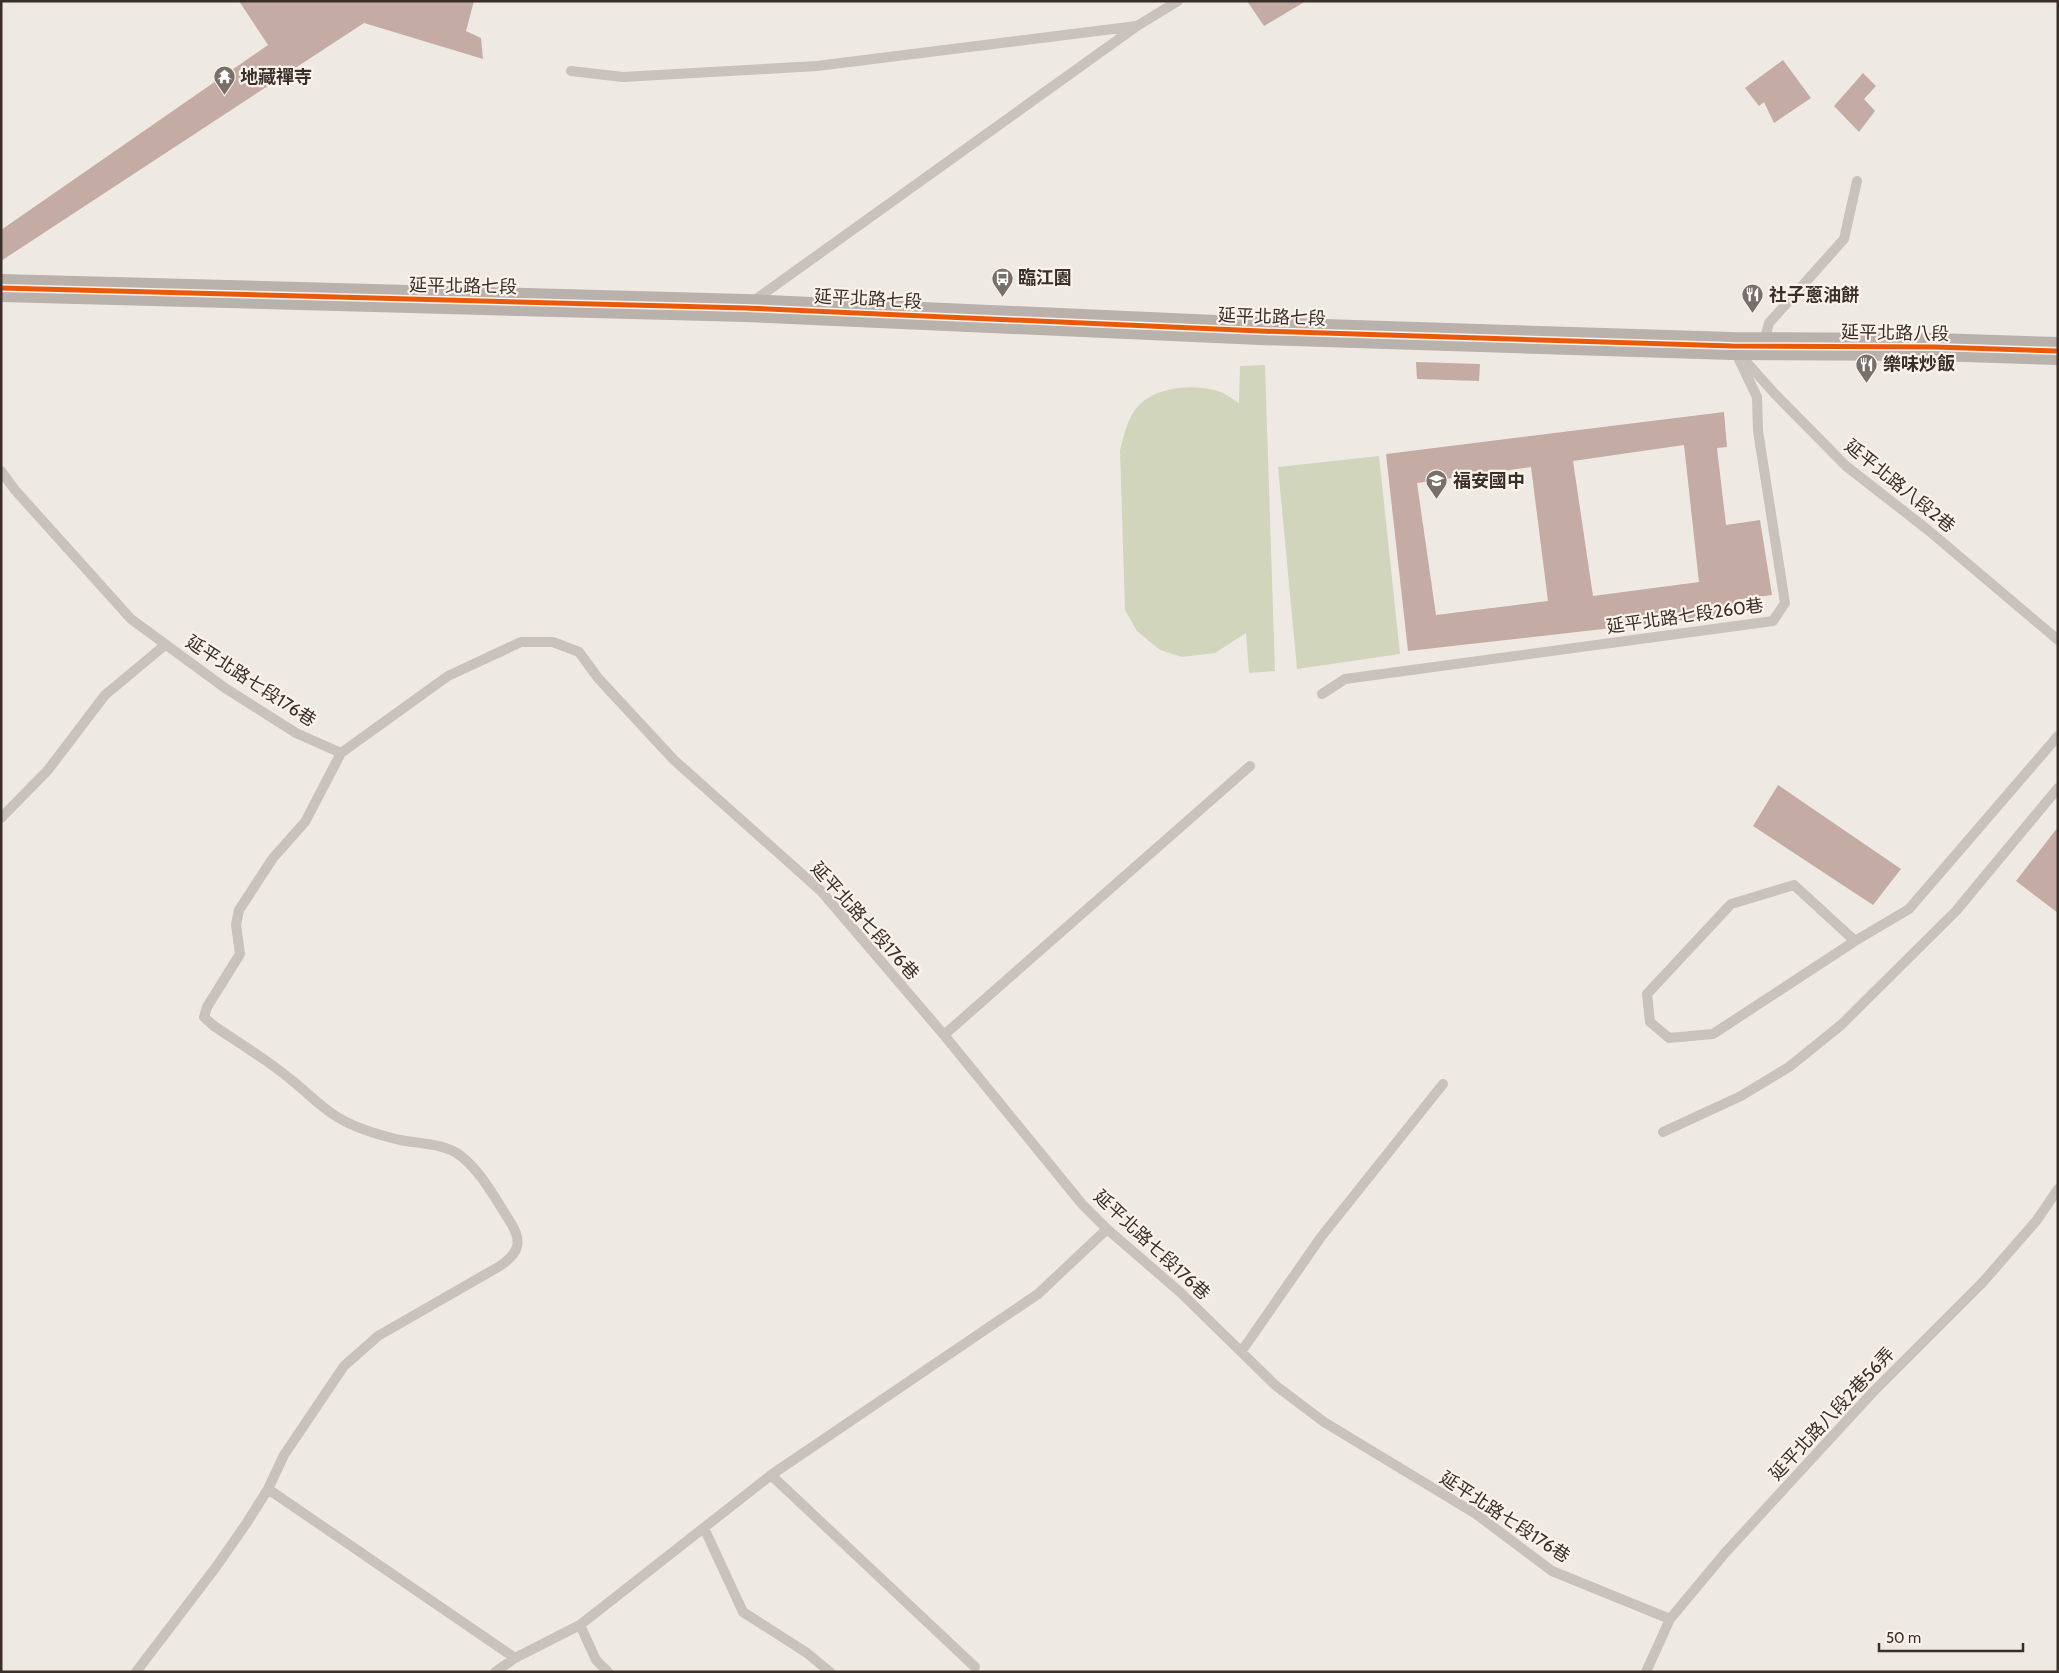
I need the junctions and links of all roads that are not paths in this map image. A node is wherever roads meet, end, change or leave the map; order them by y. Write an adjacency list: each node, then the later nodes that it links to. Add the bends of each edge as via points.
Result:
1 (1178, 1): 2 (lane)
2 (1137, 26): 3 (lane, via 817,66 623,77); 6 (lane)
3 (571, 71)
4 (1857, 180): 8 (lane, via 1844,240 1769,323)
5 (1, 288): 6 (street, 延平北路七段)
6 (745, 308): 7 (street, 延平北路七段, via 1260,331)
7 (1732, 346): 8 (street, 延平北路八段); 11 (lane, 延平北路八段2巷, via 1846,466 1928,530); 13 (lane, 延平北路七段260巷, via 1757,397 1758,431 1785,603 1773,621 1345,679)
8 (1762, 346): 9 (street, 延平北路八段)
9 (2058, 351)
10 (1, 471): 12 (lane, 延平北路七段176巷, via 131,618)
11 (2058, 640)
12 (165, 645): 15 (lane, 延平北路七段176巷, via 296,733); 18 (lane, via 105,695 48,770)
13 (1322, 694)
14 (2058, 736): 19 (lane, via 1909,909)
15 (341, 753): 20 (lane, 延平北路七段176巷, via 448,676 521,642 553,642 579,652 598,678 674,760 821,892); 27 (lane, via 305,822 273,858 239,910 236,925 240,954 207,1006 204,1017 289,1077 328,1112 352,1126 399,1140 442,1147 460,1156 475,1170 511,1223 518,1250 500,1266 378,1336 344,1366 284,1455)
16 (1250, 766): 20 (lane)
17 (2058, 788): 22 (lane, via 1956,911 1841,1025 1781,1072 1741,1096)
18 (1, 818)
19 (1855, 941): 19 (lane, via 1713,1034 1669,1038 1650,1022 1647,994 1731,904 1794,885)
20 (944, 1035): 24 (lane, 延平北路七段176巷, via 1082,1204)
21 (1443, 1084): 25 (lane, via 1321,1237)
22 (1664, 1132)
23 (2058, 1189): 29 (lane, 延平北路八段2巷56弄, via 2037,1220 1983,1282 1865,1400 1725,1553)
24 (1107, 1229): 25 (lane, 延平北路七段176巷, via 1180,1292); 26 (lane, via 1038,1294)
25 (1241, 1352): 29 (lane, 延平北路七段176巷, via 1275,1385 1324,1422 1476,1514 1552,1571)
26 (771, 1475): 28 (lane); 32 (lane)
27 (268, 1489): 31 (lane); 33 (lane, via 216,1567)
28 (704, 1528): 30 (lane); 36 (lane, via 743,1612)
29 (1670, 1619): 37 (lane, 延平北路八段2巷56弄)
30 (580, 1625): 31 (lane); 35 (lane, via 596,1660)
31 (515, 1658): 34 (lane)
32 (974, 1667)
33 (136, 1672)
34 (495, 1672)
35 (608, 1672)
36 (830, 1672)
37 (1646, 1672)

